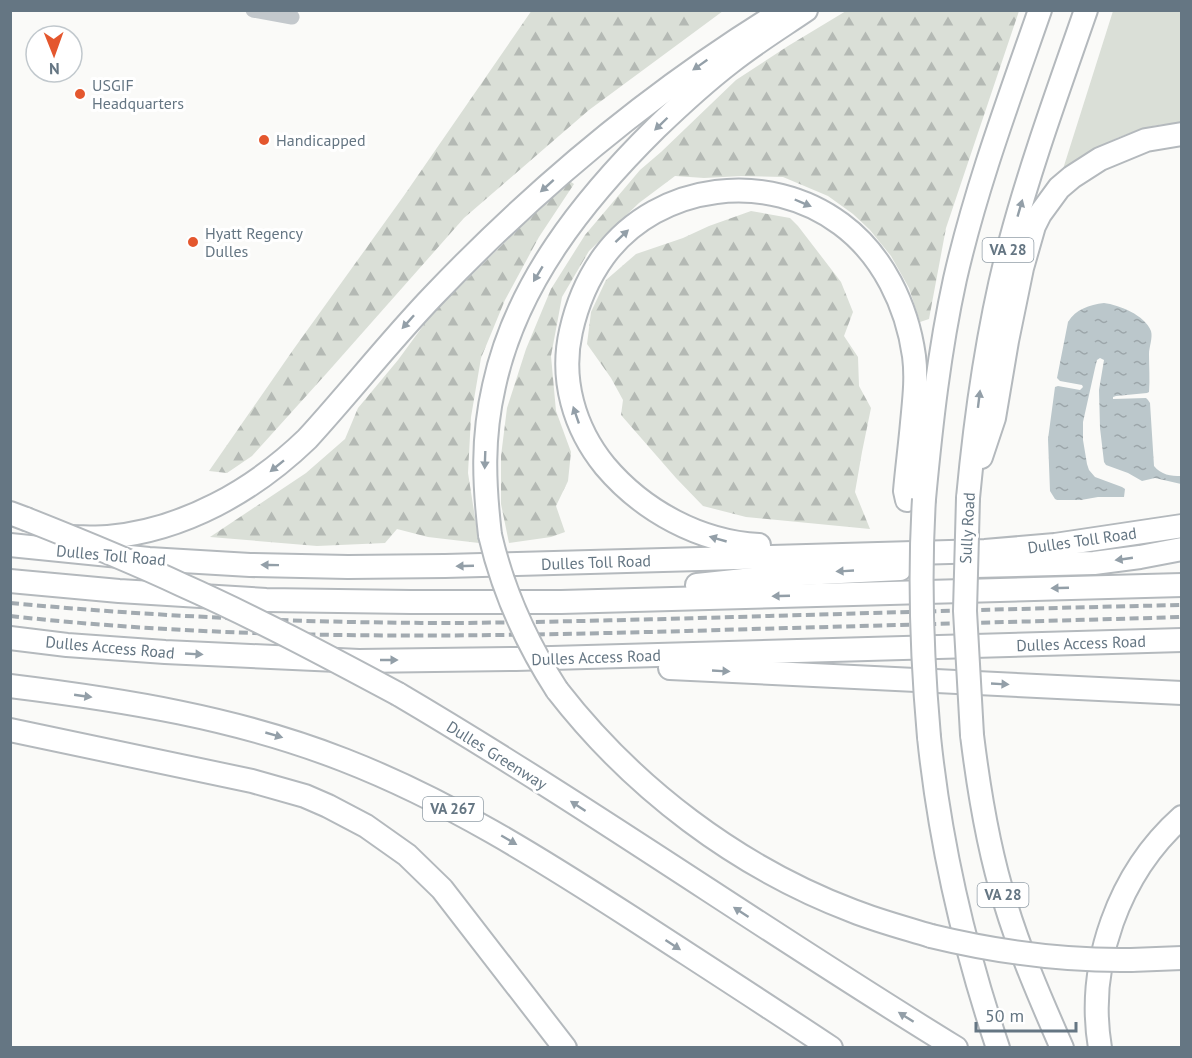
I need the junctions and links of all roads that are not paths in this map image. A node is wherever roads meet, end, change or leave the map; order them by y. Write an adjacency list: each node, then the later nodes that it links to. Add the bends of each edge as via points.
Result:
1 (252, 10): 2 (street, via 292,17)
2 (284, 10)
3 (784, 10): 11 (highway, one-way to 11, via 663,91 564,170 459,268 307,439 263,477 199,512 124,535 58,537)
4 (806, 10): 27 (highway, one-way to 27, bridge, via 731,62 640,144 576,218 535,278 509,333 498,369 484,469 490,535 515,612 557,690 629,770 715,838 823,899 878,920 981,947 1083,960)
5 (1040, 10): 9 (highway, VA 28, via 985,171 956,278)
6 (1086, 10): 8 (highway, Sully Road / VA 28, one-way to 6, via 980,387 1009,245)
7 (1182, 134): 8 (highway, via 1146,140 1100,159 1059,188 1040,214 1011,317 994,418)
8 (968, 498): 32 (highway, Sully Road / VA 28, bridge, via 965,621 972,735 984,817 1019,943)
9 (915, 499): 16 (highway, one-way to 9, via 821,544 725,541 666,517 623,485 585,436 574,410 568,378 568,346 576,312 604,256 652,214 675,202 710,192 744,190 777,195 803,203 843,225 886,274 912,343 915,386 905,491); 31 (highway, VA 28, bridge, via 928,737 935,788 953,888)
10 (1182, 517): 13 (highway)
11 (16, 521): 30 (highway, Dulles Greenway, one-way to 11, bridge, via 398,694 137,564)
12 (1182, 526): 13 (highway, Dulles Toll Road)
13 (1131, 534): 16 (highway, Dulles Toll Road, via 1022,549)
14 (10, 545): 16 (highway, Dulles Toll Road, one-way to 14, via 348,567 250,565)
15 (1182, 549): 19 (highway, one-way to 19, via 1094,562 829,572 660,589 560,592)
16 (901, 553)
17 (10, 581): 19 (highway, via 266,600)
18 (1182, 585): 19 (highway, one-way to 19)
19 (459, 602)
20 (10, 638): 22 (highway, Dulles Access Road, one-way to 22, via 273,658)
21 (1182, 640): 22 (highway, Dulles Access Road)
22 (516, 659): 24 (highway, one-way to 24)
23 (10, 686): 29 (highway, VA 267, one-way to 29, via 206,718 276,736 379,774 445,805 539,858)
24 (1182, 693)
25 (10, 730): 28 (highway, via 261,783 305,796 366,826 407,855 442,889)
26 (1182, 817): 33 (highway, via 1136,872 1114,916 1099,981)
27 (1182, 958)
28 (565, 1047)
29 (831, 1047)
30 (956, 1047)
31 (998, 1047)
32 (1062, 1047)
33 (1100, 1047)

